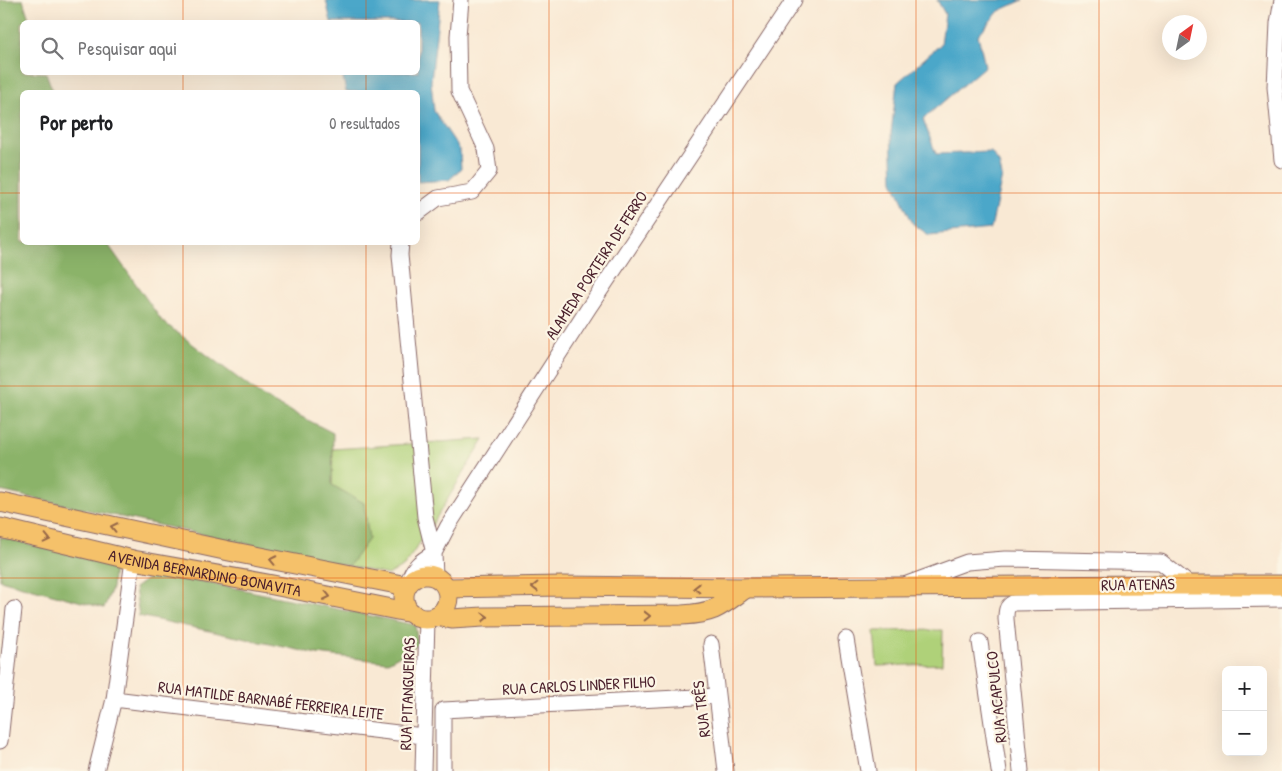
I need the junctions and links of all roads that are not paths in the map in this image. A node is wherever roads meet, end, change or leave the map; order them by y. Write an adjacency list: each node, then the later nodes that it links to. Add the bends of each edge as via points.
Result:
1 (461, 0): 5 (street, via 459,91 486,149 489,171 472,192 438,198)
2 (794, 0): 9 (street, ALAMEDA PORTEIRA DE FERRO, via 578,324 457,511)
3 (1282, 0): 4 (street, via 1275,87)
4 (1282, 160)
5 (420, 212)
6 (402, 245): 9 (street, via 425,517)
7 (0, 502): 12 (main road, AVENIDA BERNARDINO BONAVITA, one-way to 7, via 238,553)
8 (0, 528): 10 (main road, AVENIDA BERNARDINO BONAVITA, one-way to 10)
9 (434, 553): 11 (street); 12 (street, ALAMEDA PORTEIRA DE FERRO, via 416,564)
10 (133, 560): 20 (main road, AVENIDA BERNARDINO BONAVITA, one-way to 20); 27 (street)
11 (441, 582): 12 (main road, AVENIDA BERNARDINO BONAVITA, via 424,575); 14 (main road, AVENIDA BERNARDINO BONAVITA, one-way to 11); 20 (main road, via 447,604 444,609)
12 (408, 585): 20 (main road, via 404,601)
13 (1190, 585): 15 (main road, AVENIDA BERNARDINO BONAVITA); 16 (main road, AVENIDA BERNARDINO BONAVITA); 16 (street, via 1162,562 1005,559 967,562)
14 (563, 586): 17 (main road, AVENIDA BERNARDINO BONAVITA, one-way to 14); 21 (main road)
15 (1282, 586)
16 (901, 587): 17 (main road, AVENIDA BERNARDINO BONAVITA)
17 (746, 588): 21 (main road, AVENIDA BERNARDINO BONAVITA, one-way to 17, via 704,614)
18 (1282, 599): 22 (street, RUA ATENAS, via 1013,603 1008,607)
19 (14, 609): 29 (street)
20 (425, 616): 21 (main road, AVENIDA BERNARDINO BONAVITA, one-way to 21, via 452,619); 28 (street, RUA PITANGUEIRAS)
21 (562, 617)
22 (1006, 619): 36 (street, RUA ACAPULCO)
23 (846, 638): 34 (street)
24 (980, 642): 35 (street)
25 (711, 644): 26 (street, RUA TRÊS)
26 (716, 696): 32 (street, RUA CARLOS LINDER FILHO, via 443,710); 33 (street, RUA TRÊS)
27 (114, 699): 28 (street, RUA MATILDE BARNABÉ FERREIRA LEITE); 30 (street)
28 (423, 736): 31 (street, RUA PITANGUEIRAS)
29 (0, 741)
30 (96, 771)
31 (423, 771)
32 (443, 771)
33 (726, 771)
34 (868, 771)
35 (1000, 771)
36 (1022, 771)

